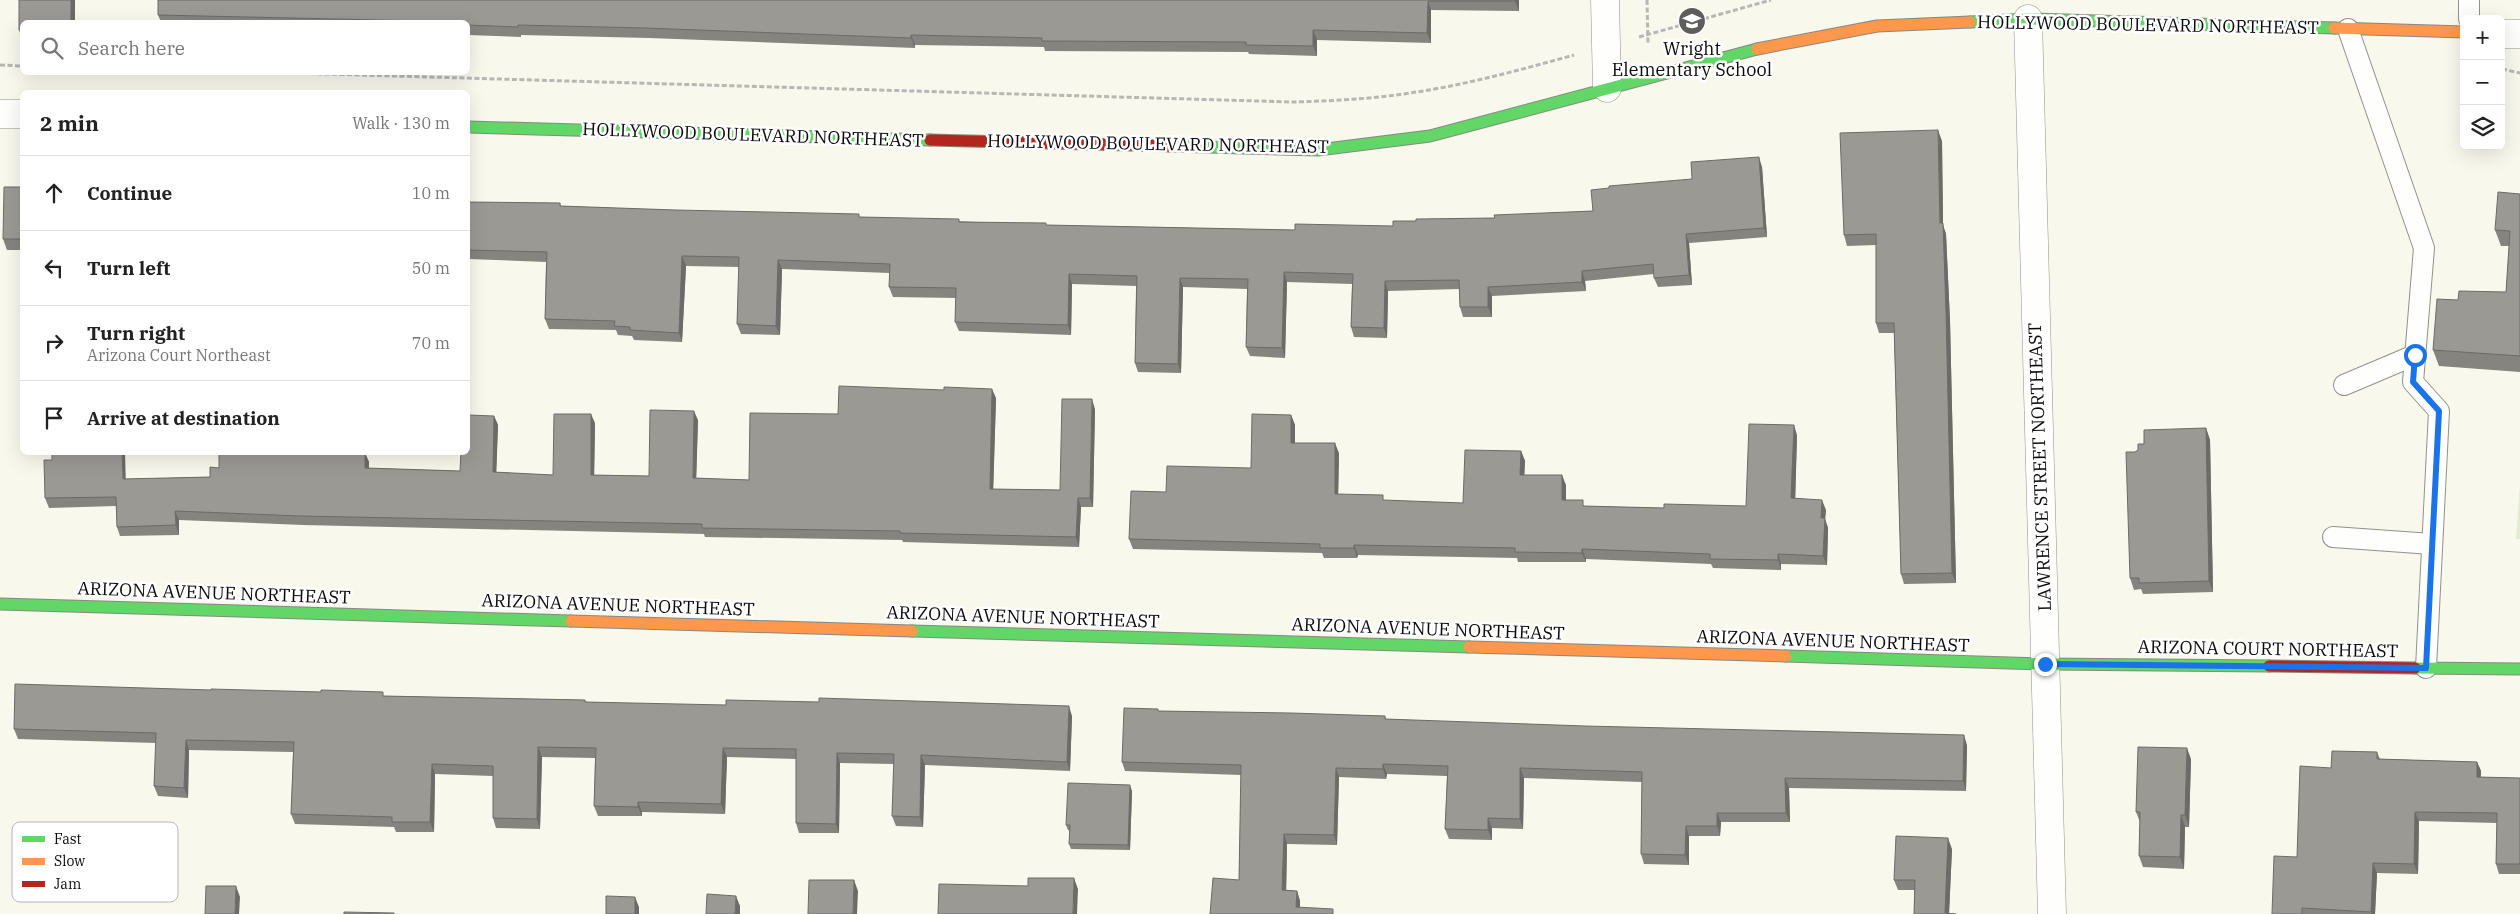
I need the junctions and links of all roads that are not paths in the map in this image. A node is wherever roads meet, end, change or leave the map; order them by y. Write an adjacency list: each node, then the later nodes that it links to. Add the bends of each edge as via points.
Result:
1 (1605, 0): 9 (street)
2 (2469, 0): 3 (lane)
3 (2469, 15)
4 (2028, 19): 5 (street, HOLLYWOOD BOULEVARD NORTHEAST); 9 (street, HOLLYWOOD BOULEVARD NORTHEAST, via 1877,26 1753,50); 18 (street, LAWRENCE STREET NORTHEAST)
5 (2348, 29): 6 (street, HOLLYWOOD BOULEVARD NORTHEAST); 13 (lane, via 2424,248)
6 (2460, 32)
7 (2505, 34): 8 (street)
8 (2520, 34)
9 (1607, 88): 12 (street, HOLLYWOOD BOULEVARD NORTHEAST, via 1430,136 1318,150)
10 (0, 114): 11 (street)
11 (20, 114)
12 (470, 127)
13 (2415, 355): 14 (lane); 16 (lane, via 2413,382 2439,411)
14 (2344, 385)
15 (2333, 538): 16 (lane)
16 (2432, 544): 19 (lane)
17 (0, 604): 18 (street, ARIZONA AVENUE NORTHEAST)
18 (2045, 664): 19 (street, ARIZONA COURT NORTHEAST); 21 (street, LAWRENCE STREET NORTHEAST)
19 (2426, 668): 20 (street, ARIZONA COURT NORTHEAST)
20 (2520, 669)
21 (2052, 914)

